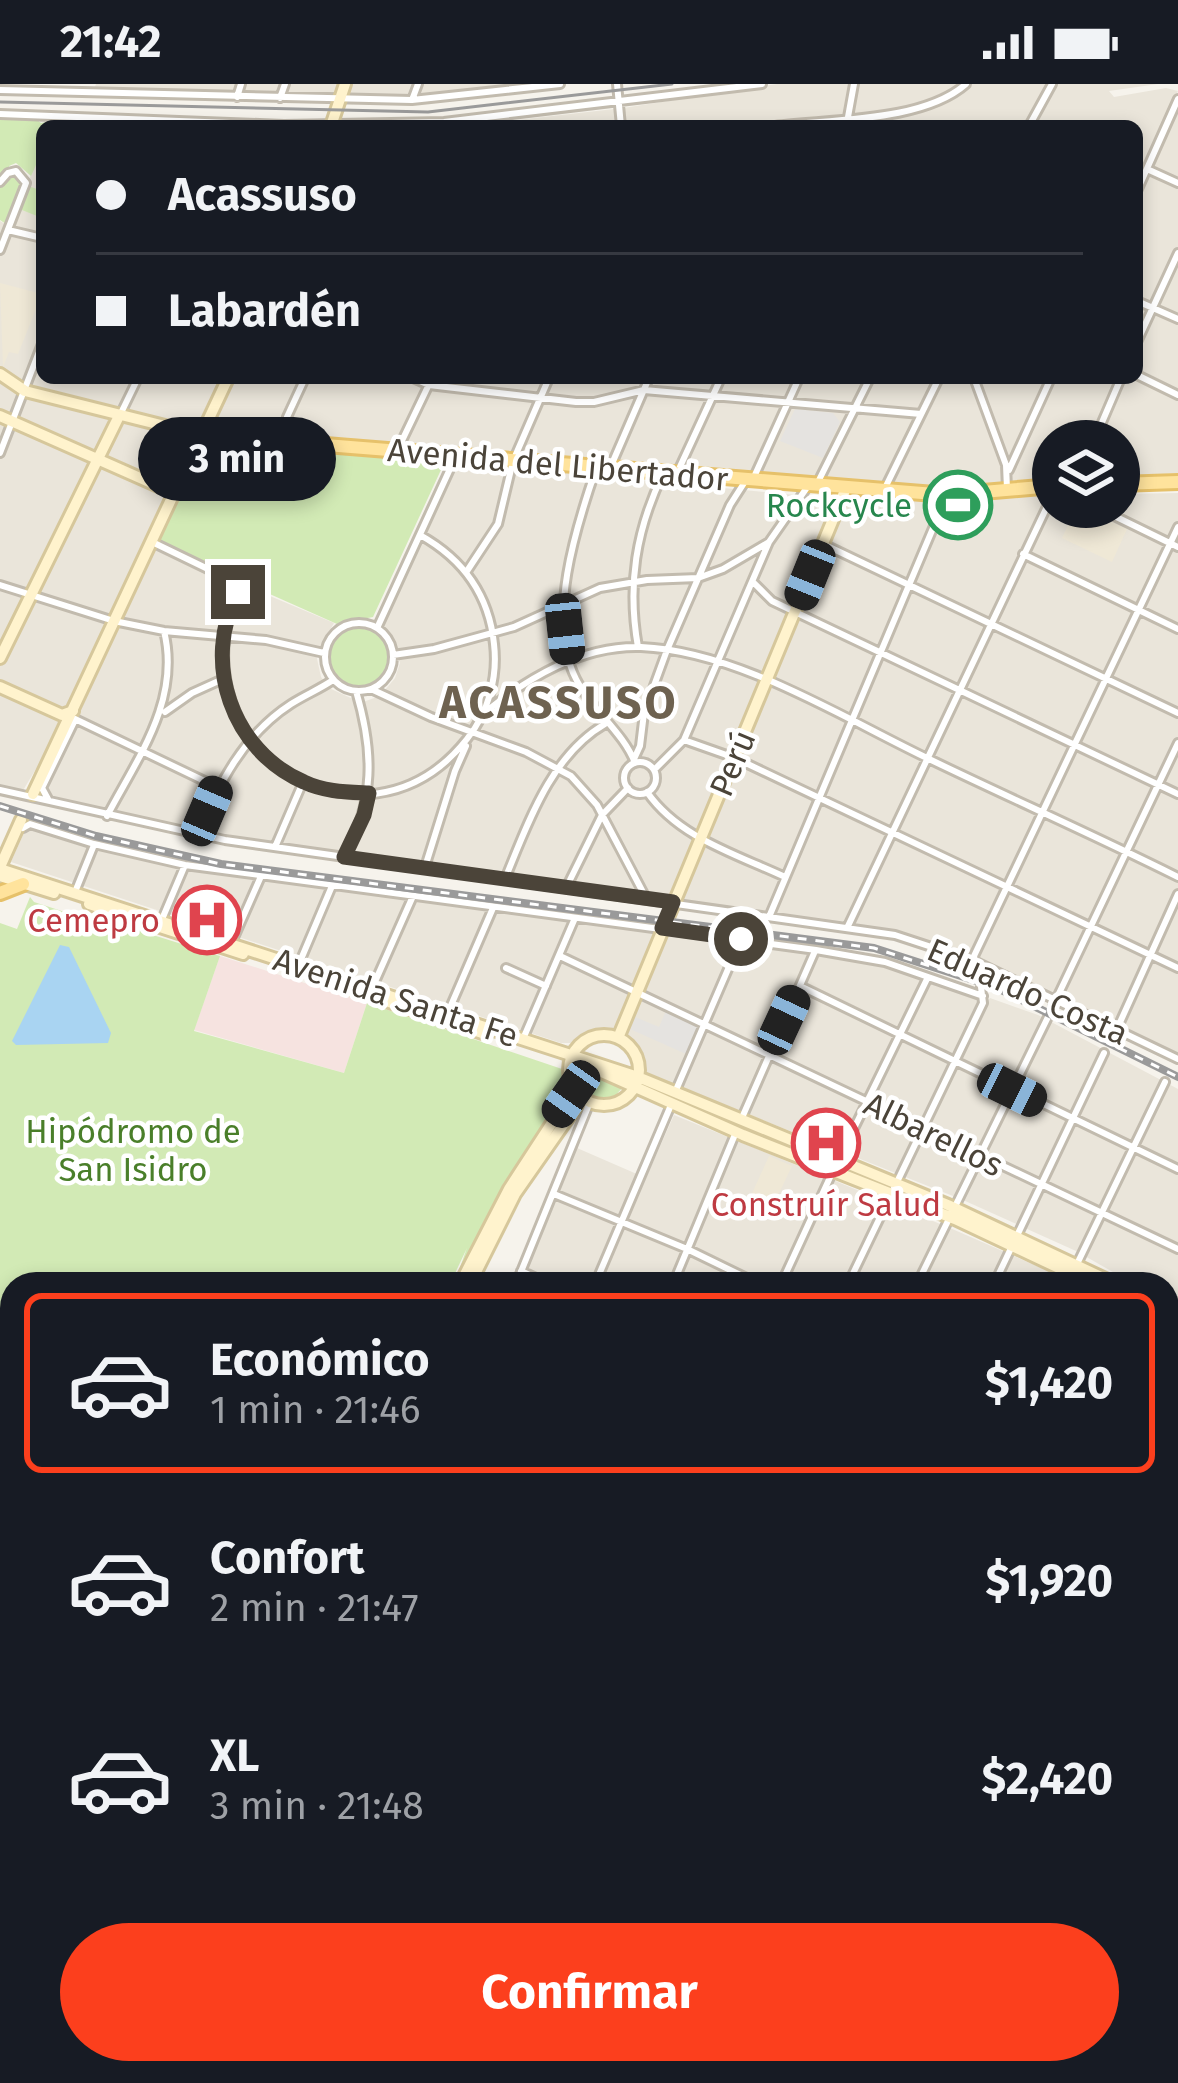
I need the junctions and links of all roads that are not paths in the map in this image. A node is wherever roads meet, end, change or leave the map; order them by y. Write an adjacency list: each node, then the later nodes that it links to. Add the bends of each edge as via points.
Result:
1 (146, 84): 16 (street)
2 (197, 84): 18 (street)
3 (241, 84): 19 (street)
4 (285, 84): 20 (street)
5 (345, 84): 22 (main road)
6 (418, 84): 23 (street)
7 (482, 84): 17 (street)
8 (560, 84): 17 (street)
9 (617, 84): 24 (street)
10 (762, 84): 24 (street)
11 (854, 84): 26 (street)
12 (966, 84): 26 (street, via 922,108)
13 (1052, 84): 34 (street)
14 (58, 88): 15 (street); 16 (street)
15 (0, 90)
16 (142, 94): 18 (street)
17 (479, 94): 23 (street)
18 (193, 95): 19 (street)
19 (237, 97): 20 (street)
20 (280, 98): 22 (street)
21 (1178, 98): 35 (street)
22 (339, 100): 23 (street); 30 (main road)
23 (412, 100)
24 (619, 102): 31 (street); 32 (street)
25 (0, 114): 27 (street)
26 (848, 116): 33 (street)
27 (132, 117): 28 (street); 29 (street)
28 (131, 120)
29 (160, 120)
30 (333, 120)
31 (462, 120)
32 (620, 120)
33 (819, 120)
34 (1032, 120)
35 (1148, 169): 36 (street); 38 (street)
36 (1143, 179)
37 (0, 182): 39 (street, via 16,171 26,182)
38 (1178, 183)
39 (8, 230): 40 (street); 41 (street)
40 (36, 237)
41 (0, 250)
42 (1178, 253): 44 (street)
43 (1143, 304): 44 (street)
44 (1152, 308): 45 (street); 46 (street)
45 (1178, 320)
46 (1143, 328)
47 (36, 361): 65 (street)
48 (0, 374): 65 (main road, Avenida del Libertador)
49 (1143, 378): 66 (street)
50 (135, 384): 73 (street)
51 (225, 384): 76 (main road)
52 (302, 384): 77 (street)
53 (429, 384): 78 (street)
54 (442, 384): 68 (street)
55 (546, 384): 68 (street)
56 (647, 384): 64 (street)
57 (718, 384): 67 (street)
58 (796, 384): 69 (street)
59 (867, 384): 70 (street)
60 (936, 384): 71 (street)
61 (976, 384): 85 (street)
62 (1048, 384): 85 (street)
63 (1118, 384): 74 (street)
64 (644, 390): 67 (street); 68 (street, via 594,403); 83 (street)
65 (25, 391): 73 (main road, Avenida del Libertador); 75 (street)
66 (1178, 395)
67 (713, 396): 69 (street); 84 (street)
68 (539, 400): 82 (street)
69 (788, 402): 70 (street); 86 (street)
70 (854, 410): 71 (street); 89 (street)
71 (921, 414): 92 (street)
72 (0, 416): 75 (main road)
73 (119, 416): 76 (main road, Avenida del Libertador); 81 (main road)
74 (1103, 420)
75 (14, 421): 79 (street); 81 (main road)
76 (201, 435): 77 (main road, Avenida del Libertador); 94 (main road)
77 (285, 441): 78 (main road, Avenida del Libertador)
78 (398, 449): 80 (main road, Avenida del Libertador)
79 (0, 453)
80 (456, 455): 82 (main road, Avenida del Libertador); 99 (street)
81 (99, 459): 94 (main road); 111 (main road)
82 (512, 461): 83 (main road, Avenida del Libertador); 105 (street, via 498,524)
83 (603, 469): 84 (main road, Avenida del Libertador); 112 (street, via 578,526)
84 (670, 474): 86 (main road, Avenida del Libertador); 107 (street, via 642,526)
85 (1007, 474): 91 (street)
86 (749, 480): 89 (main road, Avenida del Libertador); 106 (street)
87 (1178, 482): 88 (main road)
88 (1140, 483)
89 (812, 485): 90 (main road, Avenida del Libertador); 101 (street)
90 (846, 488): 92 (main road, Avenida del Libertador); 102 (main road, Perú)
91 (1007, 489): 93 (main road, Avenida del Libertador); 95 (main road, Avenida del Libertador)
92 (884, 490): 95 (main road, Avenida del Libertador)
93 (1032, 490)
94 (173, 494): 100 (main road)
95 (947, 495): 109 (street)
96 (1178, 527): 103 (street)
97 (1035, 528): 104 (street)
98 (1139, 528): 103 (street)
99 (420, 535): 105 (street); 117 (street)
100 (150, 541): 115 (main road); 121 (street, via 235,579 241,588)
101 (769, 542): 106 (street); 108 (street)
102 (823, 544): 109 (street); 114 (main road, Perú)
103 (1174, 545): 113 (street)
104 (1023, 554): 113 (street); 116 (street)
105 (467, 572): 120 (street)
106 (698, 578): 107 (street); 123 (street)
107 (632, 581): 112 (street); 122 (street)
108 (753, 582): 114 (street); 129 (street)
109 (910, 583): 116 (street); 125 (street)
110 (0, 584): 111 (street)
111 (32, 594): 115 (street); 127 (main road)
112 (565, 603): 120 (street); 128 (street)
113 (1138, 611): 118 (street); 130 (street)
114 (795, 612): 125 (street); 133 (main road, Perú)
115 (114, 621): 119 (street); 141 (main road)
116 (992, 622): 130 (street); 137 (street)
117 (377, 628): 124 (street, via 344,626); 126 (street)
118 (1178, 629)
119 (164, 631): 121 (street); 140 (street)
120 (493, 634): 126 (street); 138 (street)
121 (224, 635): 124 (street); 131 (street)
122 (638, 647): 123 (street); 128 (street)
123 (668, 650): 129 (street); 152 (street)
124 (324, 653): 132 (street)
125 (880, 653): 137 (street); 142 (street)
126 (393, 655): 135 (street, via 386,677)
127 (0, 658)
128 (568, 660): 138 (street); 143 (street)
129 (719, 662): 133 (street); 146 (street)
130 (1106, 678): 139 (street); 148 (street)
131 (224, 679): 140 (street); 145 (street)
132 (333, 680): 136 (street); 145 (street)
133 (766, 681): 142 (street); 150 (main road, Perú)
134 (0, 687): 141 (main road)
135 (371, 689): 136 (street); 144 (street)
136 (356, 691): 161 (street, via 370,741)
137 (959, 691): 148 (street); 151 (street)
138 (484, 713): 144 (street)
139 (1178, 713)
140 (162, 714): 149 (street)
141 (67, 720): 149 (street); 163 (main road); 165 (street, via 42,788)
142 (852, 721): 151 (street); 164 (street)
143 (605, 724): 152 (street); 153 (street)
144 (472, 733): 153 (street); 161 (street, via 417,781); 178 (street)
145 (250, 739): 155 (street); 157 (street)
146 (684, 740): 150 (street); 154 (street)
147 (1178, 742): 156 (street)
148 (1074, 745): 156 (street); 166 (street)
149 (142, 750): 157 (street); 168 (street)
150 (735, 758): 164 (street); 172 (main road, Perú)
151 (928, 758): 166 (street); 171 (street)
152 (634, 761): 154 (street); 158 (street)
153 (560, 768): 167 (street); 183 (street)
154 (654, 770): 160 (street)
155 (303, 782): 161 (street); 174 (street)
156 (1158, 785): 162 (street); 175 (street)
157 (218, 787): 170 (street)
158 (628, 788): 160 (street); 167 (street)
159 (0, 790): 163 (street, Eduardo Costa)
160 (647, 792): 172 (street)
161 (369, 793): 176 (street)
162 (1178, 794)
163 (27, 795): 165 (street, Eduardo Costa)
164 (818, 799): 171 (street); 181 (street)
165 (57, 803): 168 (street, Eduardo Costa)
166 (1042, 812): 175 (street); 187 (street)
167 (602, 815): 186 (street); 192 (street)
168 (107, 816): 170 (street, Eduardo Costa)
169 (26, 822): 173 (street); 179 (main road)
170 (197, 835): 174 (street, Eduardo Costa)
171 (892, 835): 187 (street); 198 (street)
172 (700, 838): 181 (street); 193 (main road, Perú)
173 (94, 844): 177 (street); 188 (street)
174 (275, 847): 176 (street, Eduardo Costa)
175 (1127, 851): 182 (street); 200 (street)
176 (344, 857): 178 (street, Eduardo Costa)
177 (185, 865): 180 (street); 197 (street)
178 (425, 867): 183 (street, Eduardo Costa)
179 (0, 870): 184 (main road, Avenida Santa Fe); 188 (main road, Avenida Santa Fe)
180 (262, 874): 185 (street); 202 (street)
181 (785, 877): 195 (street)
182 (1178, 877)
183 (505, 879): 186 (street, Eduardo Costa)
184 (23, 884): 189 (main road); 197 (main road, Avenida Santa Fe)
185 (332, 886): 191 (street); 207 (street)
186 (567, 887): 192 (street, Eduardo Costa)
187 (1006, 888): 200 (street); 206 (street)
188 (75, 892): 197 (main road, Avenida Santa Fe)
189 (0, 893)
190 (1178, 894): 204 (street)
191 (413, 896): 194 (street); 214 (street)
192 (646, 898): 193 (street, Eduardo Costa)
193 (673, 902): 195 (street, Eduardo Costa); 199 (main road, Perú)
194 (494, 908): 196 (street); 217 (street)
195 (769, 917): 198 (street, Eduardo Costa)
196 (575, 918): 199 (street); 205 (street)
197 (160, 923): 202 (main road, Avenida Santa Fe)
198 (848, 926): 206 (street, Eduardo Costa)
199 (662, 928): 201 (street); 215 (main road, Perú)
200 (1090, 928): 204 (street); 216 (street)
201 (741, 939): 203 (street); 218 (street)
202 (231, 946): 207 (main road, Avenida Santa Fe)
203 (816, 950): 211 (street); 213 (street)
204 (1150, 955): 209 (street); 219 (street)
205 (560, 956): 212 (street); 215 (street, Albarellos)
206 (974, 961): 210 (street); 216 (street, Eduardo Costa)
207 (297, 968): 214 (main road, Avenida Santa Fe)
208 (506, 968): 212 (street)
209 (1178, 968)
210 (978, 975)
211 (928, 977): 221 (street); 228 (street, via 982,992)
212 (546, 986): 223 (street)
213 (800, 986): 221 (street); 224 (street)
214 (370, 992): 217 (main road, Avenida Santa Fe)
215 (637, 994): 218 (street, Albarellos); 222 (main road, Perú)
216 (1053, 1007): 219 (street, Eduardo Costa); 231 (street)
217 (446, 1017): 220 (main road, Avenida Santa Fe)
218 (704, 1023): 224 (street, Albarellos); 233 (street)
219 (1117, 1029): 227 (street, Eduardo Costa)
220 (486, 1030): 223 (main road, Avenida Santa Fe); 226 (main road, Avenida Santa Fe)
221 (900, 1036): 228 (street); 234 (street)
222 (618, 1038): 226 (main road, via 592,1038); 229 (main road, via 633,1051)
223 (523, 1039): 226 (main road, Avenida Santa Fe)
224 (769, 1053): 234 (street, Albarellos); 236 (street)
225 (1104, 1053): 235 (street)
226 (572, 1058): 229 (main road, Avenida Santa Fe); 232 (main road)
227 (1178, 1058)
228 (954, 1061): 231 (street); 237 (street)
229 (637, 1082): 232 (main road, via 612,1104); 233 (main road, Avenida Santa Fe)
230 (1165, 1082): 238 (street)
231 (1012, 1090): 235 (street); 239 (street)
232 (582, 1096): 244 (street); 252 (main road, via 508,1189); 253 (main road, via 515,1194)
233 (674, 1098): 236 (main road, Avenida Santa Fe); 247 (street)
234 (869, 1101): 237 (street, Albarellos); 240 (street)
235 (1073, 1118): 238 (street); 242 (street)
236 (738, 1127): 240 (main road, Avenida Santa Fe); 249 (street)
237 (922, 1127): 239 (street, Albarellos); 243 (street)
238 (1134, 1148): 241 (street); 246 (street)
239 (979, 1157): 242 (street, Albarellos); 245 (street)
240 (835, 1166): 243 (main road, Avenida Santa Fe); 257 (street)
241 (1178, 1169)
242 (1040, 1186): 246 (street, Albarellos); 248 (street)
243 (893, 1189): 245 (main road, Avenida Santa Fe); 258 (street)
244 (554, 1194): 247 (street); 251 (street)
245 (951, 1212): 248 (main road, Avenida Santa Fe); 259 (street)
246 (1102, 1212): 250 (street, Albarellos); 262 (street)
247 (622, 1222): 249 (street); 254 (street)
248 (1014, 1240): 260 (street); 261 (main road, Avenida Santa Fe)
249 (687, 1249): 255 (street); 256 (street)
250 (1178, 1249)
251 (521, 1271)
252 (466, 1272)
253 (476, 1272)
254 (600, 1272)
255 (678, 1272)
256 (734, 1272)
257 (786, 1272)
258 (854, 1272)
259 (923, 1272)
260 (999, 1272)
261 (1070, 1272)
262 (1072, 1272)

